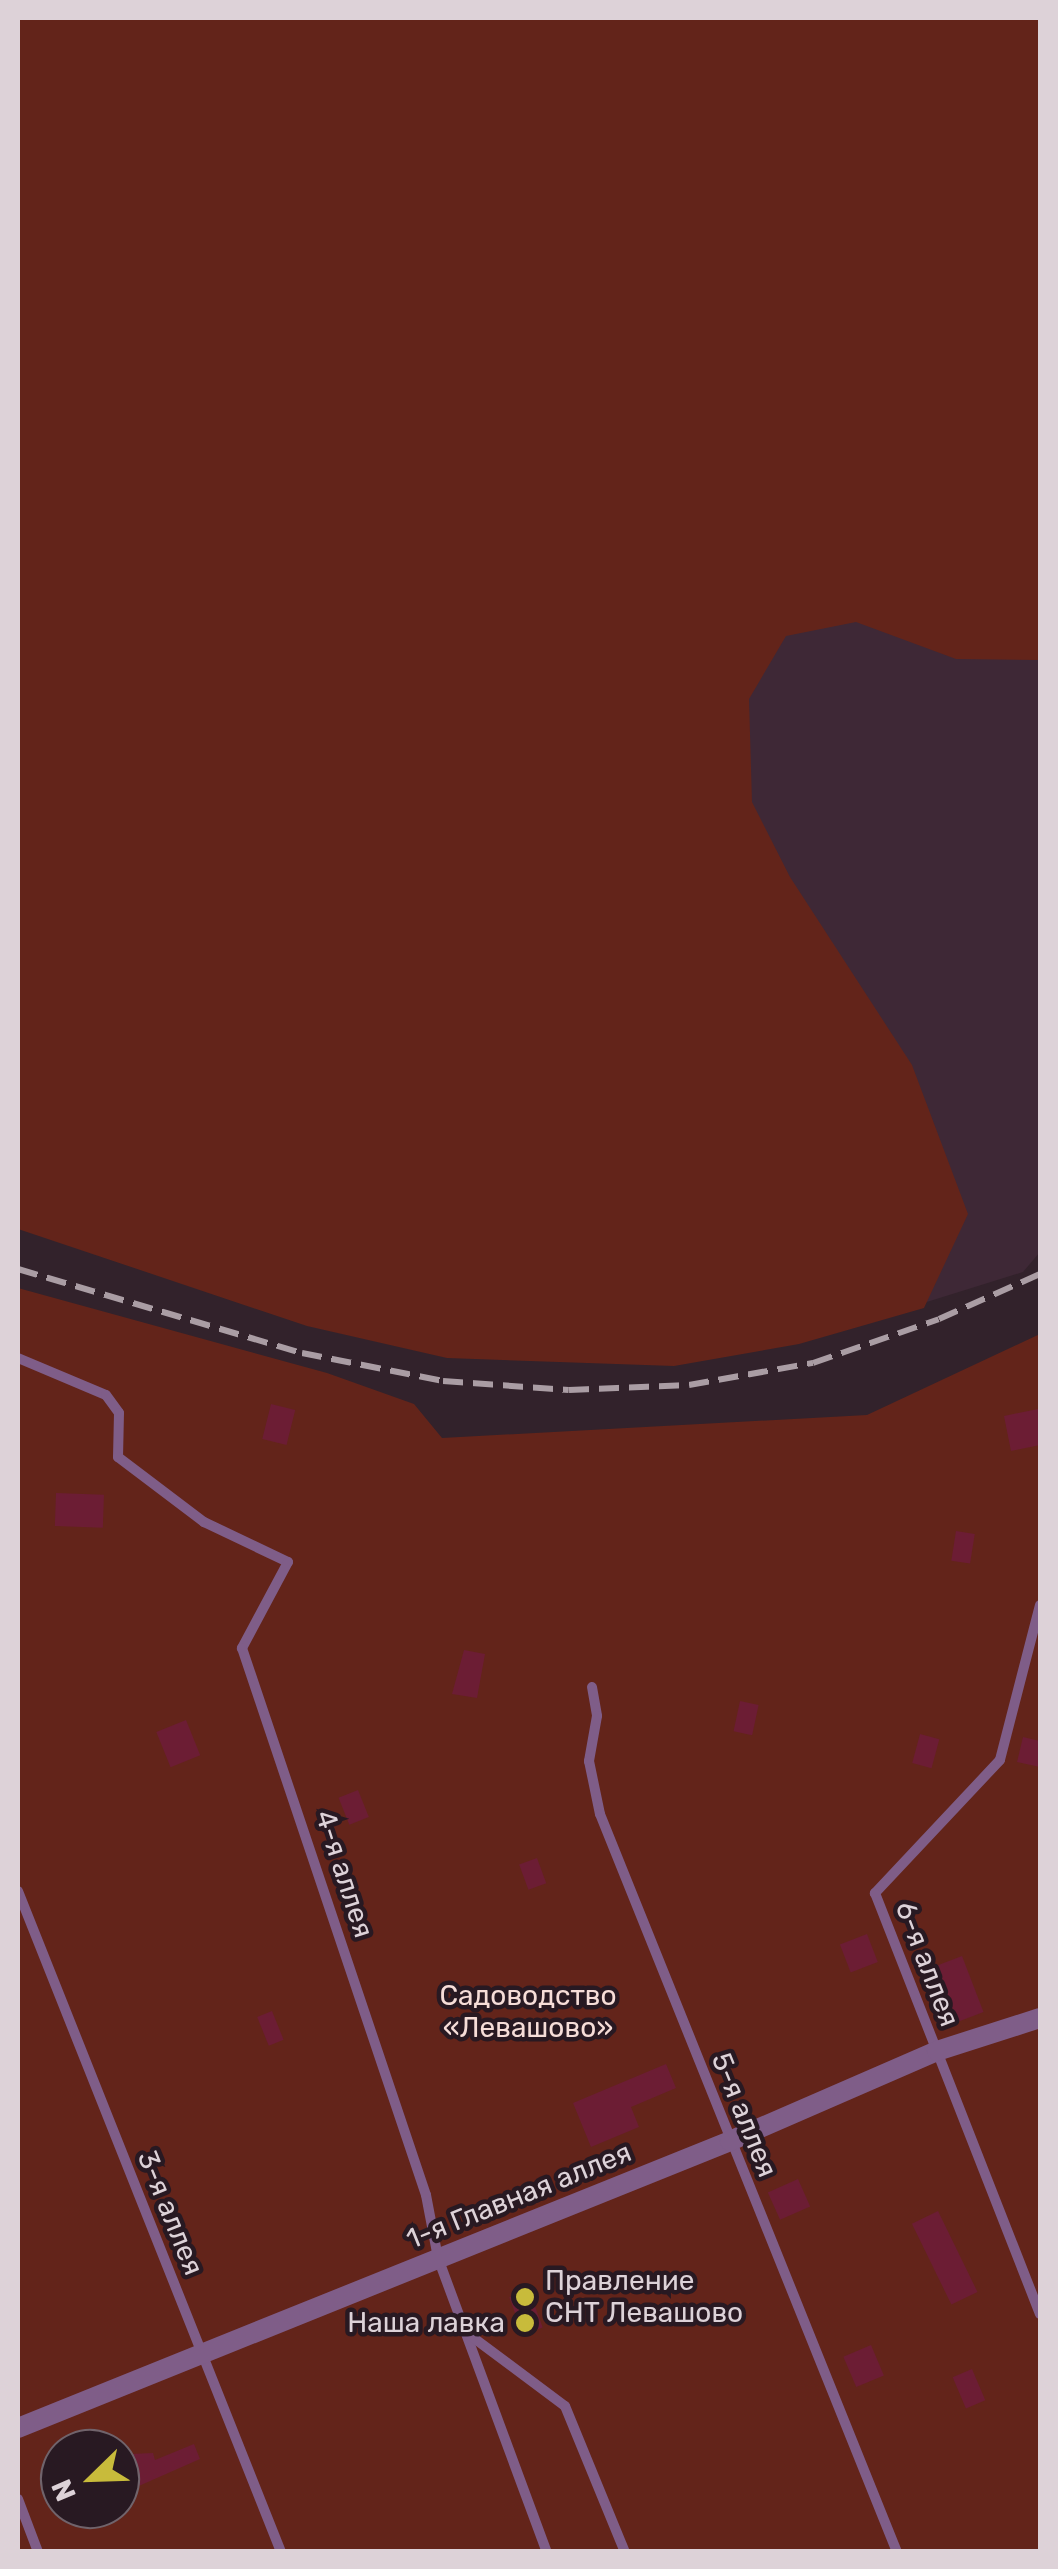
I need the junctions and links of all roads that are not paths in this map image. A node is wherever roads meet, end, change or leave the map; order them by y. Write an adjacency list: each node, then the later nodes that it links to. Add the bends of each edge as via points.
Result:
1 (18, 1358): 8 (lane, 4-я аллея, via 106,1396 119,1413 118,1457 204,1522 288,1562 242,1648 426,2195)
2 (1040, 1605): 6 (lane, 6-я аллея, via 1000,1760 876,1894)
3 (592, 1688): 7 (lane, 5-я аллея, via 597,1716 589,1761 600,1814)
4 (18, 1891): 11 (lane, 3-я аллея)
5 (1040, 2018): 6 (street, 1-я Главная аллея)
6 (937, 2051): 7 (street, 1-я Главная аллея); 9 (lane, 6-я аллея)
7 (730, 2141): 8 (street, 1-я Главная аллея); 18 (lane, 5-я аллея)
8 (438, 2258): 10 (lane, 4-я аллея); 11 (street, 1-я Главная аллея)
9 (1040, 2314)
10 (467, 2333): 16 (lane, 4-я аллея); 17 (lane, via 565,2406)
11 (202, 2354): 12 (street, 1-я Главная аллея); 15 (lane, 3-я аллея)
12 (18, 2428)
13 (18, 2498): 14 (lane)
14 (38, 2552)
15 (281, 2552)
16 (547, 2552)
17 (625, 2552)
18 (897, 2552)

